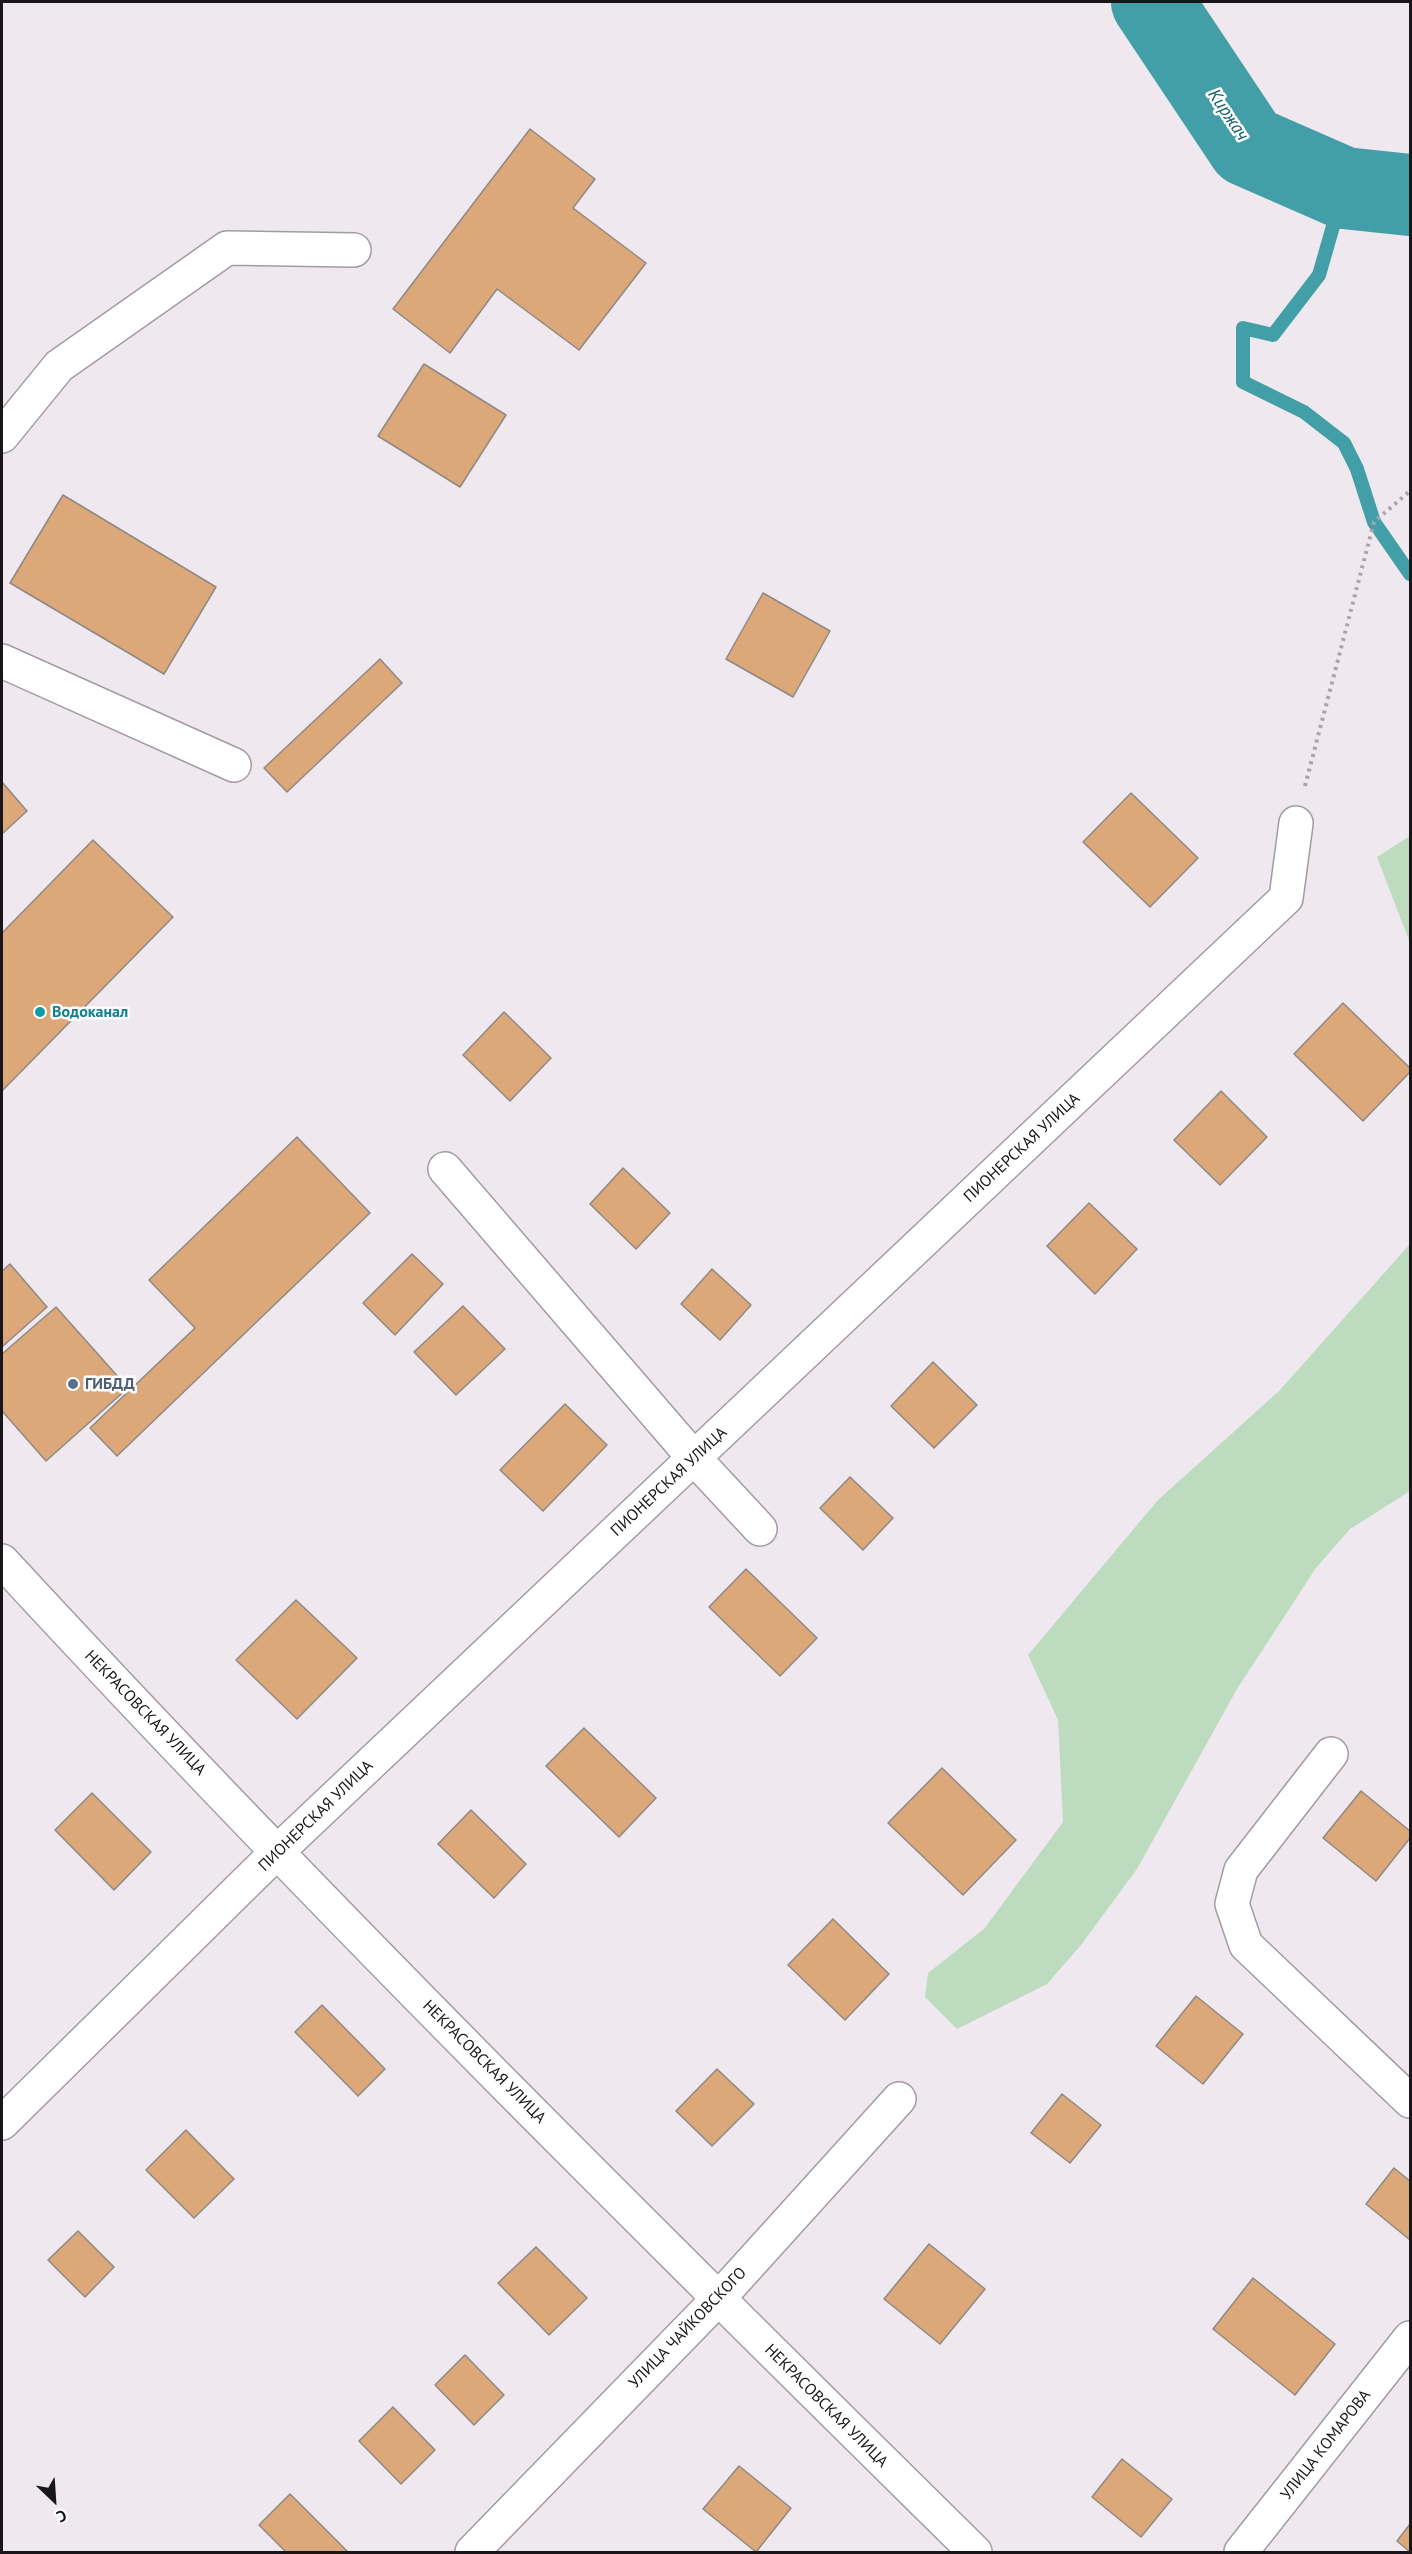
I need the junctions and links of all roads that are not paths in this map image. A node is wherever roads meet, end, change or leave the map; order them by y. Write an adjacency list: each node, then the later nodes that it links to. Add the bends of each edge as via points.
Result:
1 (354, 250): 2 (street, via 227,248 59,366)
2 (2, 436)
3 (2, 661): 4 (street)
4 (234, 765)
5 (1296, 823): 7 (street, ПИОНЕРСКАЯ УЛИЦА, via 1286,898)
6 (445, 1169): 7 (street)
7 (694, 1458): 8 (street); 11 (street, ПИОНЕРСКАЯ УЛИЦА)
8 (760, 1529)
9 (2, 1562): 11 (street, НЕКРАСОВСКАЯ УЛИЦА)
10 (1331, 1754): 13 (street, via 1241,1870 1232,1904 1246,1945)
11 (277, 1852): 14 (street, ПИОНЕРСКАЯ УЛИЦА); 15 (street, НЕКРАСОВСКАЯ УЛИЦА)
12 (899, 2099): 15 (street, УЛИЦА ЧАЙКОВСКОГО)
13 (1410, 2101)
14 (2, 2123)
15 (718, 2299): 17 (street, УЛИЦА ЧАЙКОВСКОГО); 18 (street, НЕКРАСОВСКАЯ УЛИЦА)
16 (1410, 2338): 19 (street, УЛИЦА КОМАРОВА)
17 (472, 2553)
18 (975, 2553)
19 (1241, 2553)

